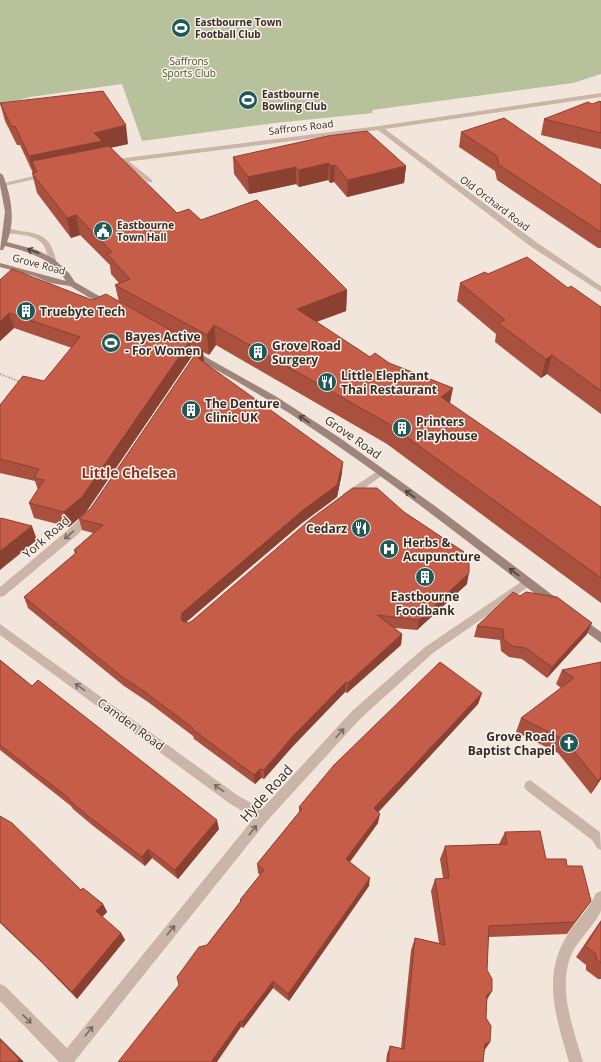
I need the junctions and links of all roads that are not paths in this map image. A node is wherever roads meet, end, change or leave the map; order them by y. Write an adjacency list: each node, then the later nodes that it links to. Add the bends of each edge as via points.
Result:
1 (601, 95): 2 (street, Saffrons Road)
2 (379, 128): 3 (street, Saffrons Road); 14 (street, Old Orchard Road, via 533,244)
3 (124, 160): 4 (street, Saffrons Road); 7 (street)
4 (100, 164)
5 (56, 173): 8 (street)
6 (0, 175): 8 (street)
7 (150, 181)
8 (4, 184): 9 (street, via 8,214)
9 (7, 231): 10 (street); 11 (street, via 34,236 45,241 50,248)
10 (2, 246): 11 (street, Grove Road, one-way to 10, via 37,252)
11 (52, 260): 13 (street, Grove Road, via 66,271)
12 (0, 265): 13 (street, Grove Road)
13 (72, 284): 15 (street, Grove Road)
14 (601, 290)
15 (118, 310)
16 (171, 341): 17 (street, Grove Road)
17 (198, 356): 18 (street); 19 (street, Grove Road, one-way to 17, via 277,401)
18 (192, 366)
19 (381, 472): 20 (street); 22 (street, Grove Road, one-way to 19)
20 (338, 502)
21 (94, 510): 23 (street, York Road, one-way to 23, via 73,532)
22 (527, 582): 25 (street, Grove Road); 27 (street, Hyde Road, one-way to 22, via 356,715 429,650)
23 (0, 593)
24 (0, 629): 27 (street, Camden Road, one-way to 24, via 233,799)
25 (601, 638)
26 (530, 786): 28 (street, via 596,836)
27 (264, 817): 31 (street, Hyde Road, one-way to 27)
28 (601, 844)
29 (601, 898): 32 (street, via 568,948 560,969 558,997)
30 (0, 991): 31 (street, one-way to 31)
31 (66, 1060)
32 (576, 1062)

